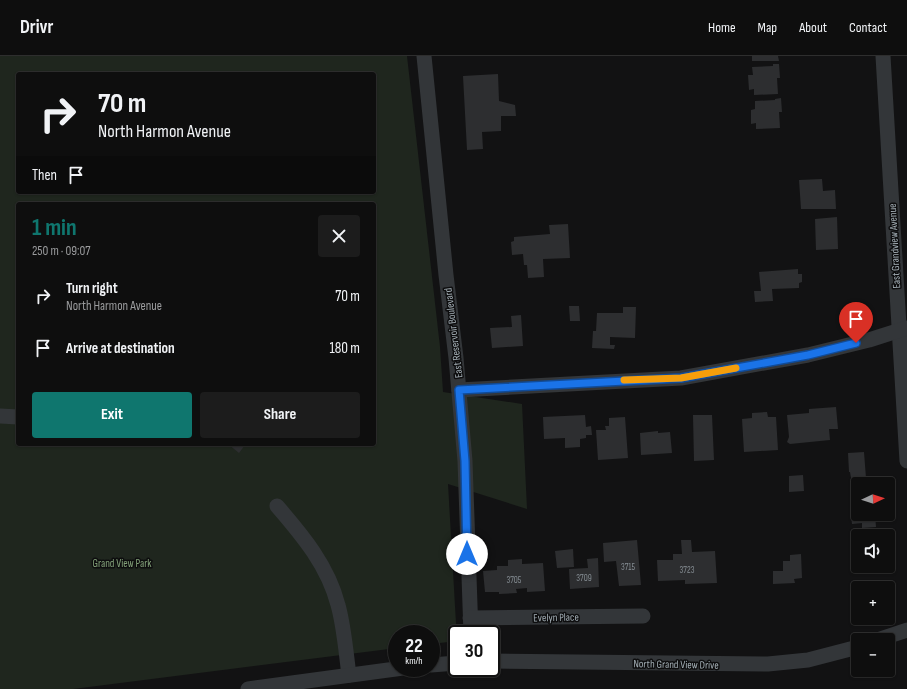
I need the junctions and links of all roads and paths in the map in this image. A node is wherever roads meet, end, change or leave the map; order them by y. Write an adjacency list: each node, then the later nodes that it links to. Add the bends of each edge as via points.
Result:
1 (424, 56): 4 (street, East Reservoir Boulevard)
2 (883, 56): 3 (street, East Grandview Avenue)
3 (903, 329): 4 (street, via 808,355 681,378); 7 (street, East Grandview Avenue)
4 (459, 390): 10 (street, East Reservoir Boulevard, via 465,461)
5 (0, 416): 6 (street)
6 (16, 417)
7 (907, 461)
8 (277, 506): 17 (street, via 303,536 323,568 338,605)
9 (643, 616): 10 (street, Evelyn Place)
10 (470, 618): 11 (street, East Reservoir Boulevard)
11 (470, 625)
12 (907, 630): 13 (street)
13 (895, 634)
14 (851, 649): 15 (street, North Grand View Drive, via 808,660 768,664)
15 (500, 661)
16 (388, 670): 17 (street)
17 (349, 675): 18 (street)
18 (248, 689)

